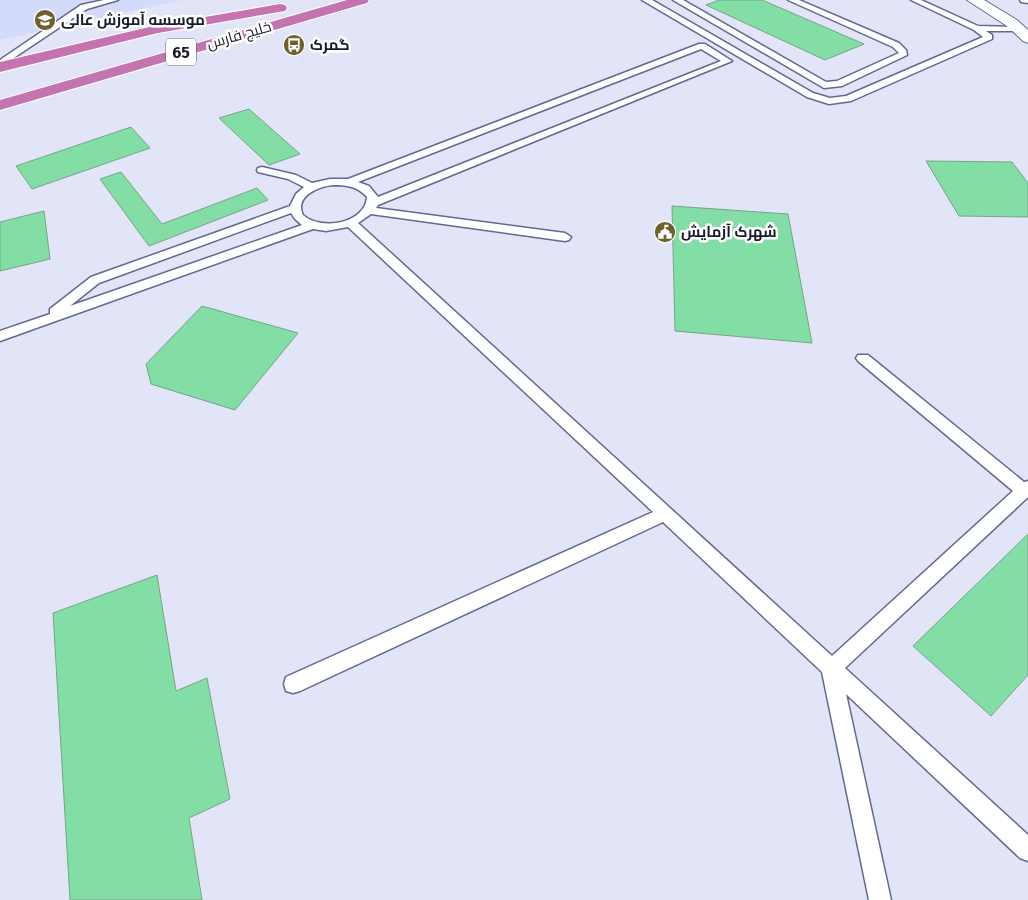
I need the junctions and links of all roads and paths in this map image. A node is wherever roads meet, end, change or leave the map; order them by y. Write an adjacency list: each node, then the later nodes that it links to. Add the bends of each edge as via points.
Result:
1 (114, 0): 16 (lane, via 84,7)
2 (312, 0): 16 (highway, خلیج فارس, via 158,29)
3 (362, 0): 17 (highway, خلیج فارس / 65)
4 (646, 0): 14 (lane, via 810,95 829,101 848,99 990,38)
5 (677, 0): 6 (lane, via 824,85 839,84 903,54 896,45)
6 (792, 0)
7 (915, 0): 13 (lane)
8 (974, 0): 12 (street)
9 (979, 0): 15 (street)
10 (1024, 0): 11 (lane)
11 (1028, 1)
12 (1002, 16): 13 (lane); 15 (street)
13 (967, 23): 14 (lane)
14 (977, 28): 15 (lane)
15 (1025, 29)
16 (0, 66)
17 (117, 70): 20 (highway, خلیج فارس / 65); 21 (highway)
18 (636, 71): 19 (lane, via 645,70); 19 (lane, via 702,46 728,61); 23 (lane)
19 (663, 80): 25 (lane)
20 (0, 104)
21 (0, 117)
22 (262, 170): 24 (lane, via 292,177)
23 (349, 182): 24 (lane, via 336,181); 25 (lane, via 368,190 373,196)
24 (312, 187): 26 (lane, via 296,200)
25 (372, 207): 27 (lane, via 362,218); 29 (lane)
26 (294, 208): 28 (lane, via 303,221); 30 (lane, via 95,280)
27 (351, 223): 28 (lane, via 332,227); 34 (lane)
28 (313, 225): 30 (lane)
29 (565, 237)
30 (45, 320): 31 (lane)
31 (0, 336)
32 (863, 358): 33 (lane)
33 (1026, 489): 35 (lane)
34 (665, 514): 35 (lane); 36 (lane)
35 (831, 669): 37 (lane); 38 (lane)
36 (293, 684)
37 (1028, 850)
38 (880, 900)

